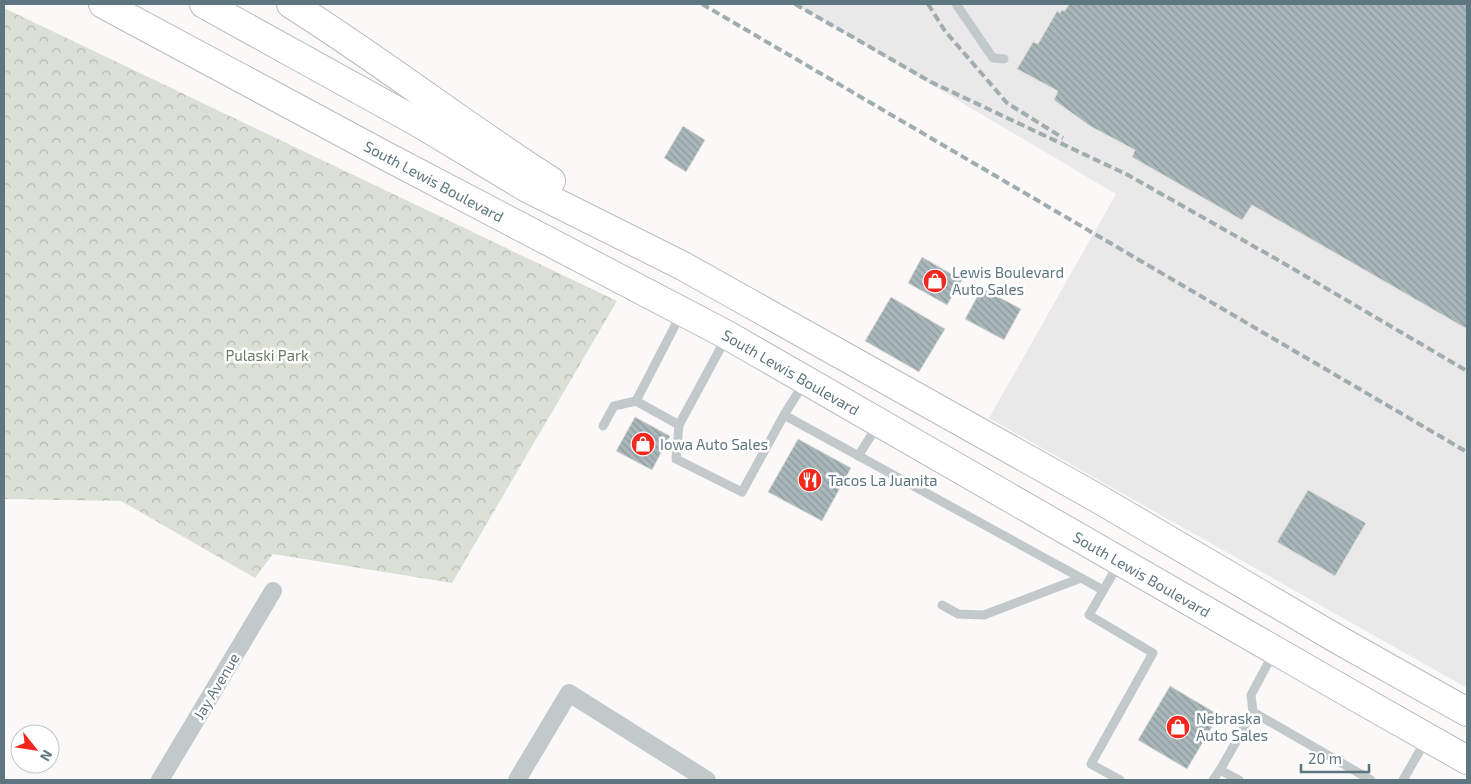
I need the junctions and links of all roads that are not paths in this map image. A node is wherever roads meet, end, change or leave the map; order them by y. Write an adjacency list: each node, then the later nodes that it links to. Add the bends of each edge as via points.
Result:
1 (103, 4): 7 (main road, South Lewis Boulevard)
2 (204, 4): 6 (main road, via 419,123 528,188)
3 (291, 4): 6 (main road, via 515,158)
4 (956, 4): 5 (lane, via 993,58)
5 (1004, 59)
6 (683, 266): 23 (main road, via 1097,498)
7 (682, 311): 8 (main road, South Lewis Boulevard); 10 (lane)
8 (727, 335): 9 (main road, South Lewis Boulevard); 13 (lane)
9 (806, 380): 11 (lane); 12 (main road, South Lewis Boulevard)
10 (636, 401): 13 (lane); 14 (lane, via 614,406)
11 (784, 415): 13 (lane, via 742,492 676,459); 15 (lane)
12 (880, 423): 15 (lane); 16 (main road, South Lewis Boulevard)
13 (679, 425)
14 (603, 426)
15 (858, 456): 17 (lane)
16 (1120, 561): 18 (lane); 21 (main road, South Lewis Boulevard)
17 (1081, 578): 18 (lane); 20 (lane, via 984,615 958,614)
18 (1104, 590): 30 (lane, via 1089,615 1153,653 1091,764)
19 (273, 591): 27 (street, Jay Avenue)
20 (942, 606)
21 (1275, 651): 22 (lane, via 1250,695); 24 (main road, South Lewis Boulevard)
22 (1253, 712): 26 (lane); 33 (lane)
23 (1467, 712)
24 (1427, 737): 25 (main road, South Lewis Boulevard); 34 (lane)
25 (1467, 760)
26 (1220, 770): 31 (lane); 32 (lane)
27 (160, 780)
28 (517, 780): 29 (street, via 569,693)
29 (706, 780)
30 (1120, 780)
31 (1213, 780)
32 (1239, 780)
33 (1371, 780)
34 (1403, 780)

